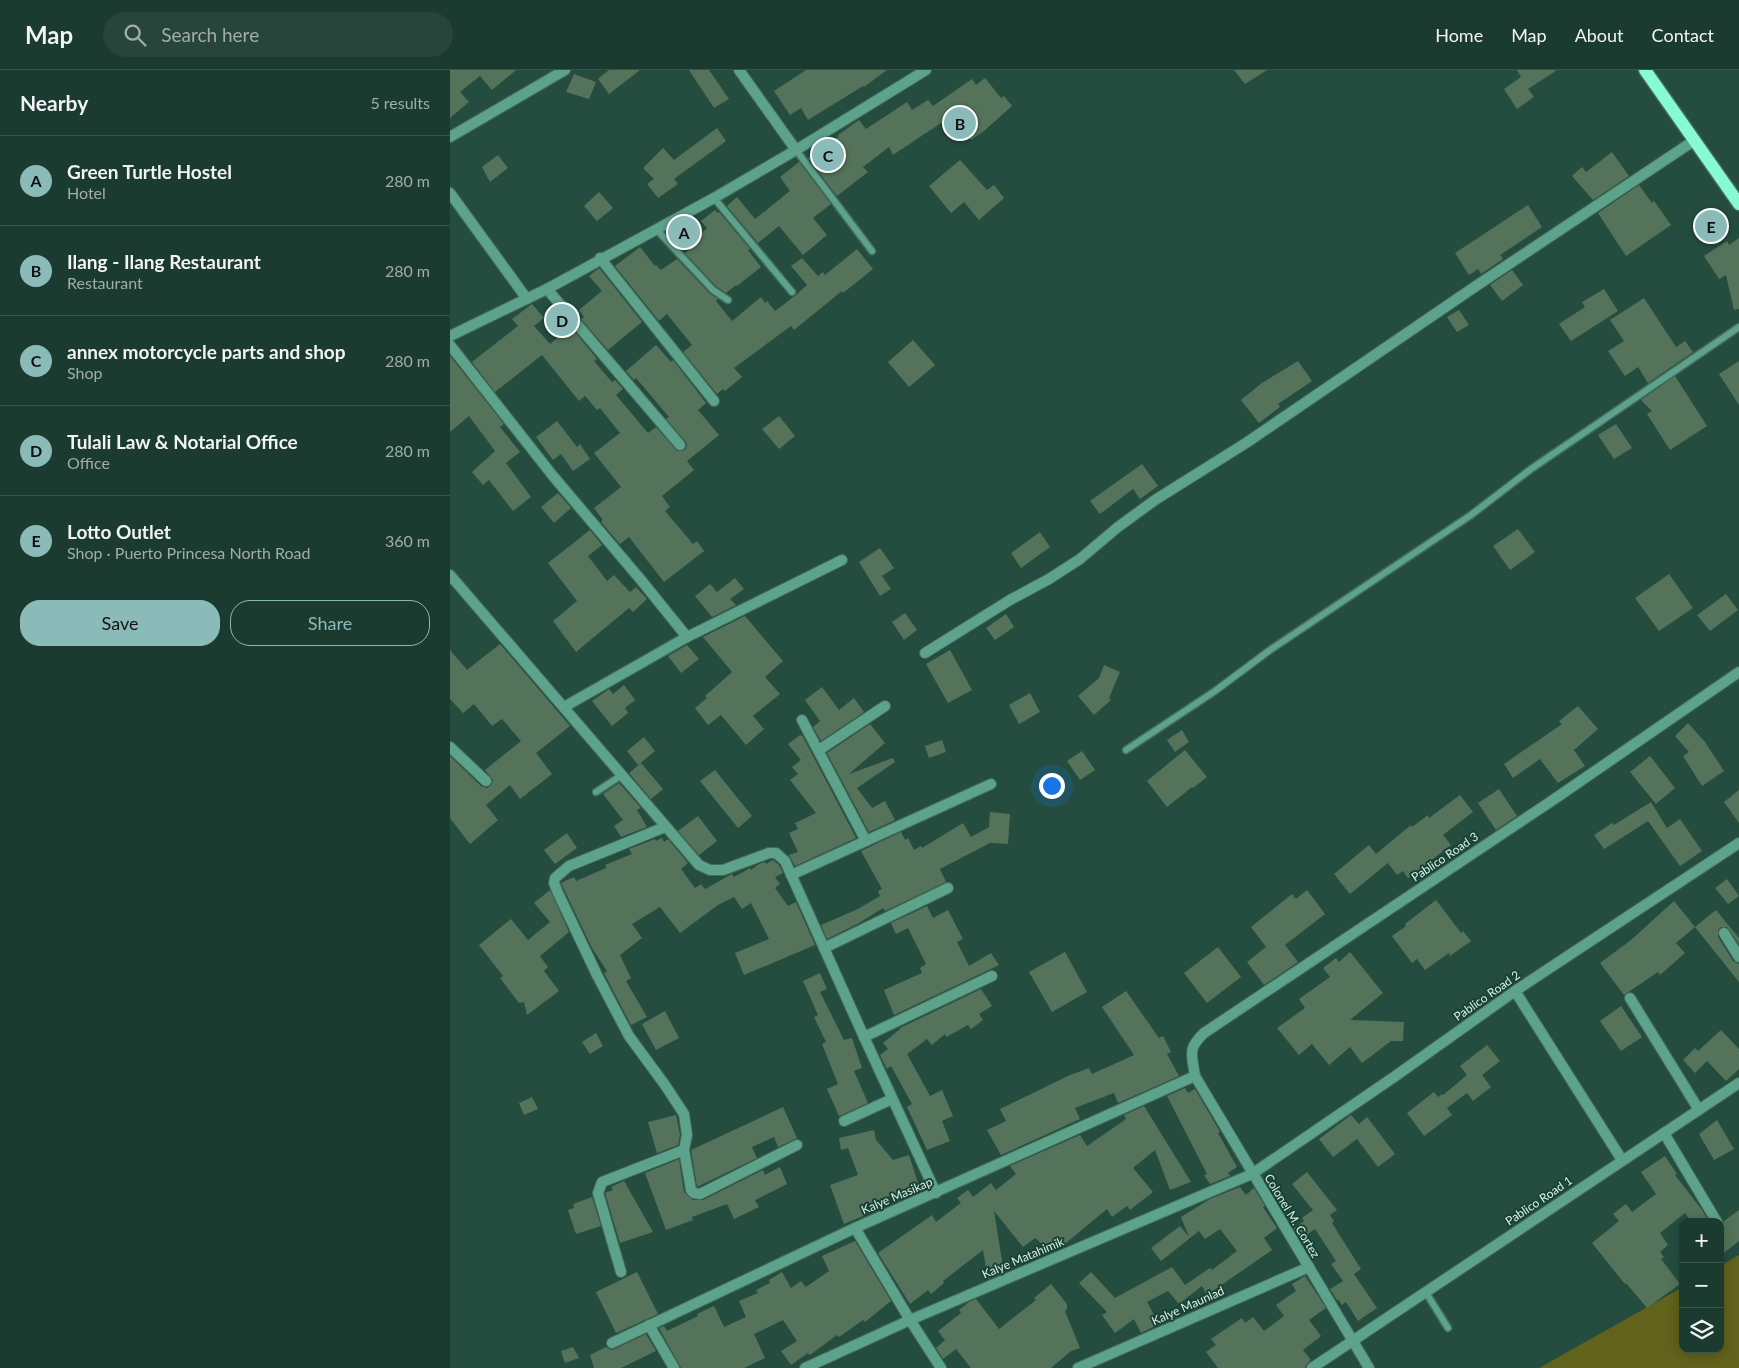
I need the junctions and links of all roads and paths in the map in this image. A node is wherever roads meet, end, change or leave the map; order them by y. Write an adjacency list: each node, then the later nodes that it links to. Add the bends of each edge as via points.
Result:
1 (565, 70): 6 (street)
2 (739, 70): 8 (street)
3 (926, 70): 5 (street)
4 (1645, 70): 7 (main road)
5 (915, 73): 8 (street)
6 (450, 137)
7 (1695, 140): 11 (main road); 27 (street, via 1246,443 1155,500 1080,559)
8 (796, 150): 10 (street); 13 (lane)
9 (450, 193): 17 (street)
10 (714, 198): 12 (street); 16 (lane)
11 (1739, 204)
12 (656, 229): 14 (street); 18 (lane, via 713,290)
13 (872, 251)
14 (600, 258): 15 (street); 22 (street)
15 (547, 289): 17 (street); 23 (street)
16 (792, 292)
17 (527, 299): 20 (street)
18 (728, 300)
19 (1739, 327): 34 (lane, via 1531,469 1471,515)
20 (450, 336)
21 (450, 345): 26 (street, via 553,476)
22 (714, 401)
23 (680, 445)
24 (842, 560): 26 (street)
25 (450, 575): 30 (street)
26 (687, 637): 30 (street)
27 (925, 653)
28 (1739, 672): 51 (street, Pablico Road 3, via 1204,1033 1191,1050)
29 (885, 706): 33 (street)
30 (564, 707): 35 (street)
31 (802, 720): 33 (street)
32 (450, 747): 36 (street)
33 (818, 750): 40 (street)
34 (1126, 750)
35 (622, 775): 38 (lane); 39 (street)
36 (486, 781)
37 (990, 784): 40 (street)
38 (596, 792)
39 (665, 827): 42 (street, via 699,865 710,870 723,870 776,853); 58 (street, via 569,866 554,878 554,883 629,1036 684,1114 687,1135)
40 (866, 841): 42 (street)
41 (1739, 843): 48 (street, Pablico Road 2)
42 (791, 875): 45 (street)
43 (948, 888): 45 (street)
44 (1724, 933): 46 (street)
45 (824, 948): 50 (street)
46 (1739, 957)
47 (992, 976): 50 (street)
48 (1515, 991): 59 (street); 60 (street, Pablico Road 2)
49 (1630, 998): 54 (street)
50 (864, 1038): 53 (street)
51 (1195, 1076): 60 (street, Colonel M. Cortez); 61 (street, Kalye Masikap)
52 (1739, 1083): 54 (street, Pablico Road 1)
53 (892, 1099): 55 (street); 61 (street)
54 (1699, 1110): 56 (street, Pablico Road 1)
55 (844, 1121)
56 (1664, 1133): 59 (street, Pablico Road 1); 62 (street)
57 (797, 1145): 58 (street, via 700,1194 691,1190)
58 (684, 1150): 65 (street, via 600,1184 598,1193)
59 (1622, 1160): 66 (street, Pablico Road 1)
60 (1252, 1174): 64 (street, Colonel M. Cortez); 67 (street, Kalye Matahimik)
61 (936, 1193): 63 (street, Kalye Masikap)
62 (1715, 1218)
63 (855, 1228): 67 (street); 68 (street, Kalye Masikap)
64 (1309, 1267): 70 (street, Colonel M. Cortez); 75 (street, Kalye Maunlad)
65 (621, 1272)
66 (1425, 1292): 69 (lane); 70 (street, Pablico Road 1)
67 (910, 1320): 73 (street, Kalye Matahimik); 74 (street)
68 (649, 1325): 71 (street, Kalye Masikap); 72 (street)
69 (1448, 1328)
70 (1352, 1340): 76 (street, Pablico Road 1); 77 (street, Colonel M. Cortez)
71 (612, 1343)
72 (674, 1368)
73 (805, 1368)
74 (941, 1368)
75 (1078, 1368)
76 (1312, 1368)
77 (1369, 1368)

